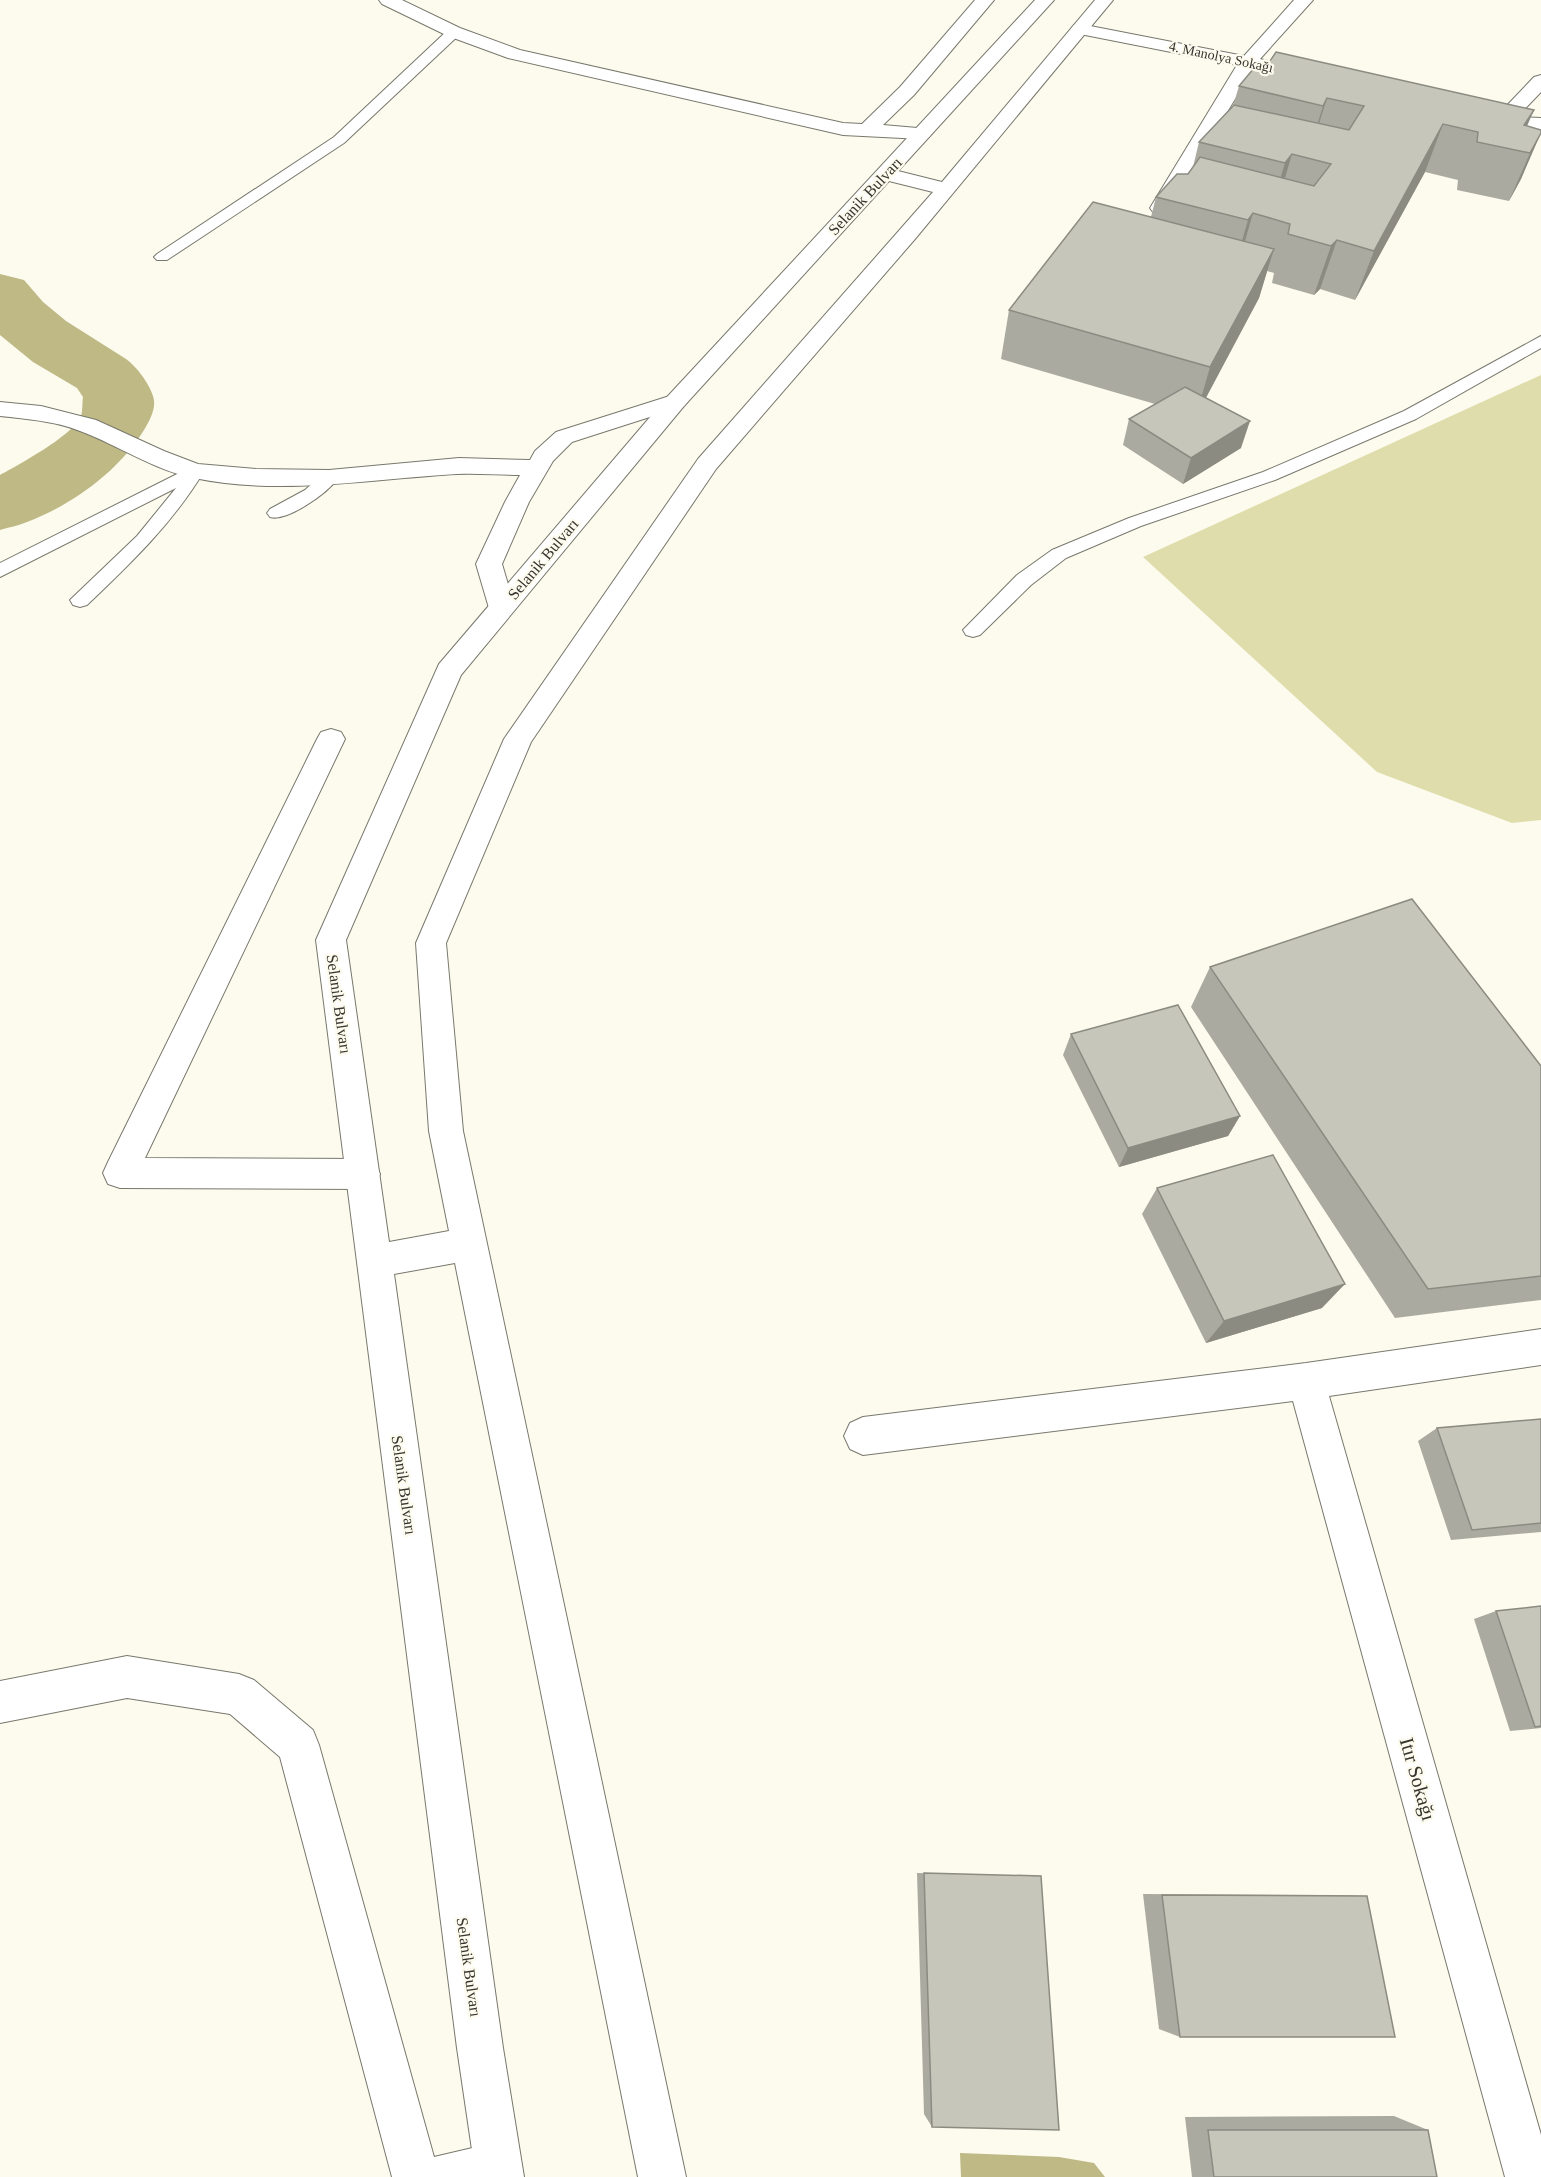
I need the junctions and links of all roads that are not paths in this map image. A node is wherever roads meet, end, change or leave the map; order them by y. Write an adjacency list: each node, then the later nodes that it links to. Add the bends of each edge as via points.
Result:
1 (388, 0): 7 (street)
2 (985, 0): 14 (street, via 907,91)
3 (1045, 0): 15 (street, Selanik Bulvarı)
4 (1104, 0): 6 (street)
5 (1304, 0): 8 (street)
6 (1080, 29): 8 (street, 4. Manolya Sokağı); 17 (street)
7 (454, 32): 14 (street, via 515,54 843,129); 19 (lane, via 339,140)
8 (1248, 62): 9 (street, 4. Manolya Sokağı); 18 (street)
9 (1329, 81)
10 (1541, 81): 12 (street)
11 (1479, 117): 12 (street)
12 (1502, 122): 13 (street)
13 (1541, 124)
14 (867, 130): 15 (street)
15 (922, 133): 16 (street, Selanik Bulvarı)
16 (885, 174): 17 (street); 21 (street, Selanik Bulvarı)
17 (946, 189): 33 (street, via 707,464 518,739 431,943 446,1131)
18 (1160, 208)
19 (162, 257)
20 (1541, 340): 30 (lane, via 1410,415 1269,476 1135,522 1059,554 1024,580)
21 (676, 400): 23 (street, via 564,437); 29 (street, Selanik Bulvarı)
22 (0, 409): 24 (street, via 41,413 88,425)
23 (537, 468): 25 (street, via 459,466); 29 (street, via 489,564)
24 (195, 471): 25 (street); 27 (lane); 28 (lane, via 152,533)
25 (329, 478): 26 (lane, via 311,494)
26 (276, 513)
27 (0, 571)
28 (80, 600)
29 (502, 608): 32 (street, Selanik Bulvarı, via 449,671 331,940)
30 (973, 630)
31 (331, 739): 32 (street, via 120,1173)
32 (363, 1174): 34 (street, Selanik Bulvarı)
33 (469, 1244): 34 (street); 42 (street)
34 (374, 1261): 39 (street, Selanik Bulvarı)
35 (1541, 1347): 36 (street)
36 (1306, 1381): 37 (street); 43 (street, Itır Sokağı)
37 (863, 1436)
38 (0, 1702): 40 (street, via 128,1677 239,1695 298,1745)
39 (499, 2171): 41 (street)
40 (416, 2177)
41 (444, 2177)
42 (662, 2177)
43 (1529, 2177)

